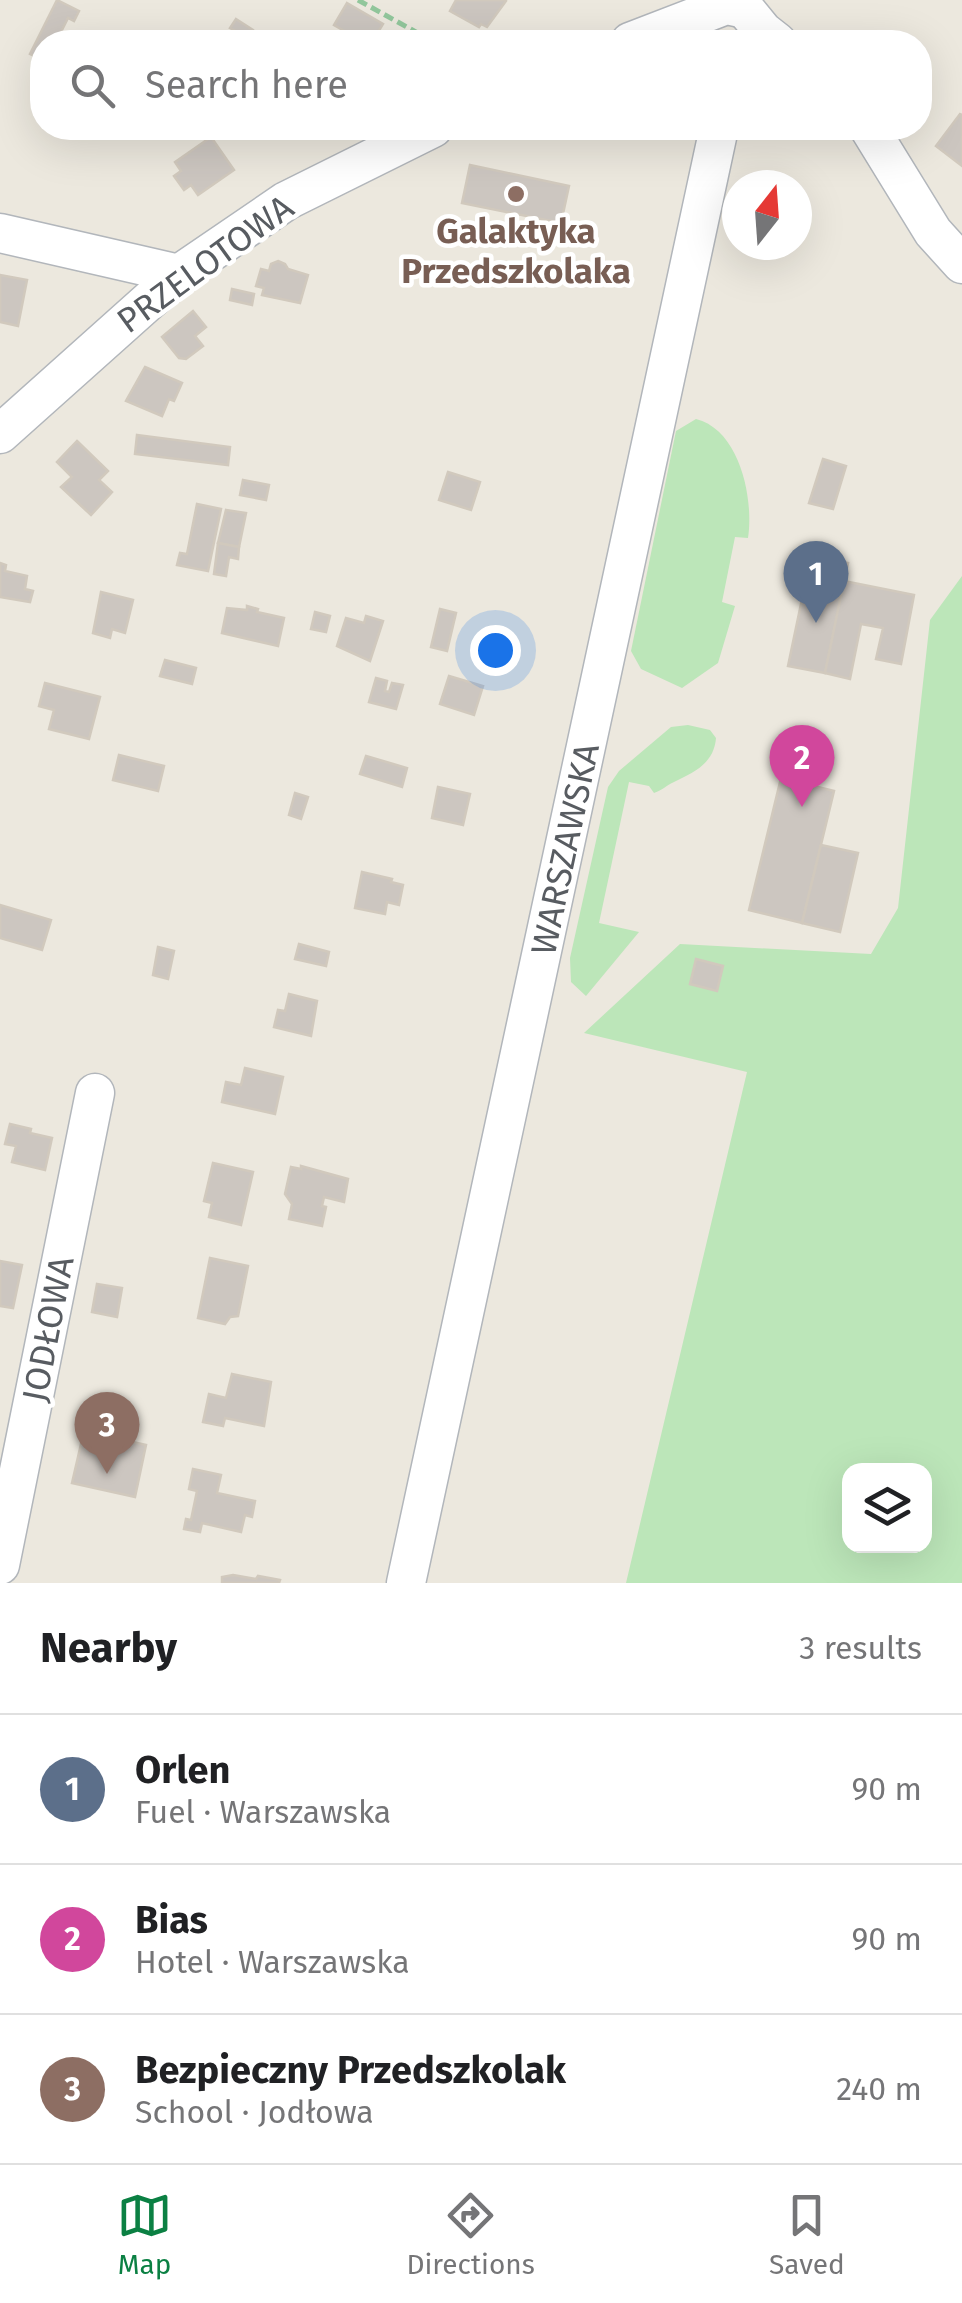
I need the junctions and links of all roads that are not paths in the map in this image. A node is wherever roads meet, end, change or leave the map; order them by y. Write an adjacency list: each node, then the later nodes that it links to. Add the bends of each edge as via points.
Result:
1 (743, 17): 2 (street, via 726,5)
2 (661, 30)
3 (410, 140): 8 (street, PRZELOTOWA, via 286,202)
4 (717, 140): 13 (street, WARSZAWSKA)
5 (876, 140): 7 (street, via 932,232)
6 (0, 233): 8 (street)
7 (962, 264)
8 (179, 274): 9 (street, PRZELOTOWA)
9 (0, 434)
10 (95, 1093): 11 (street, JODŁOWA)
11 (7, 1492): 12 (street, JODŁOWA)
12 (0, 1565)
13 (408, 1578)

